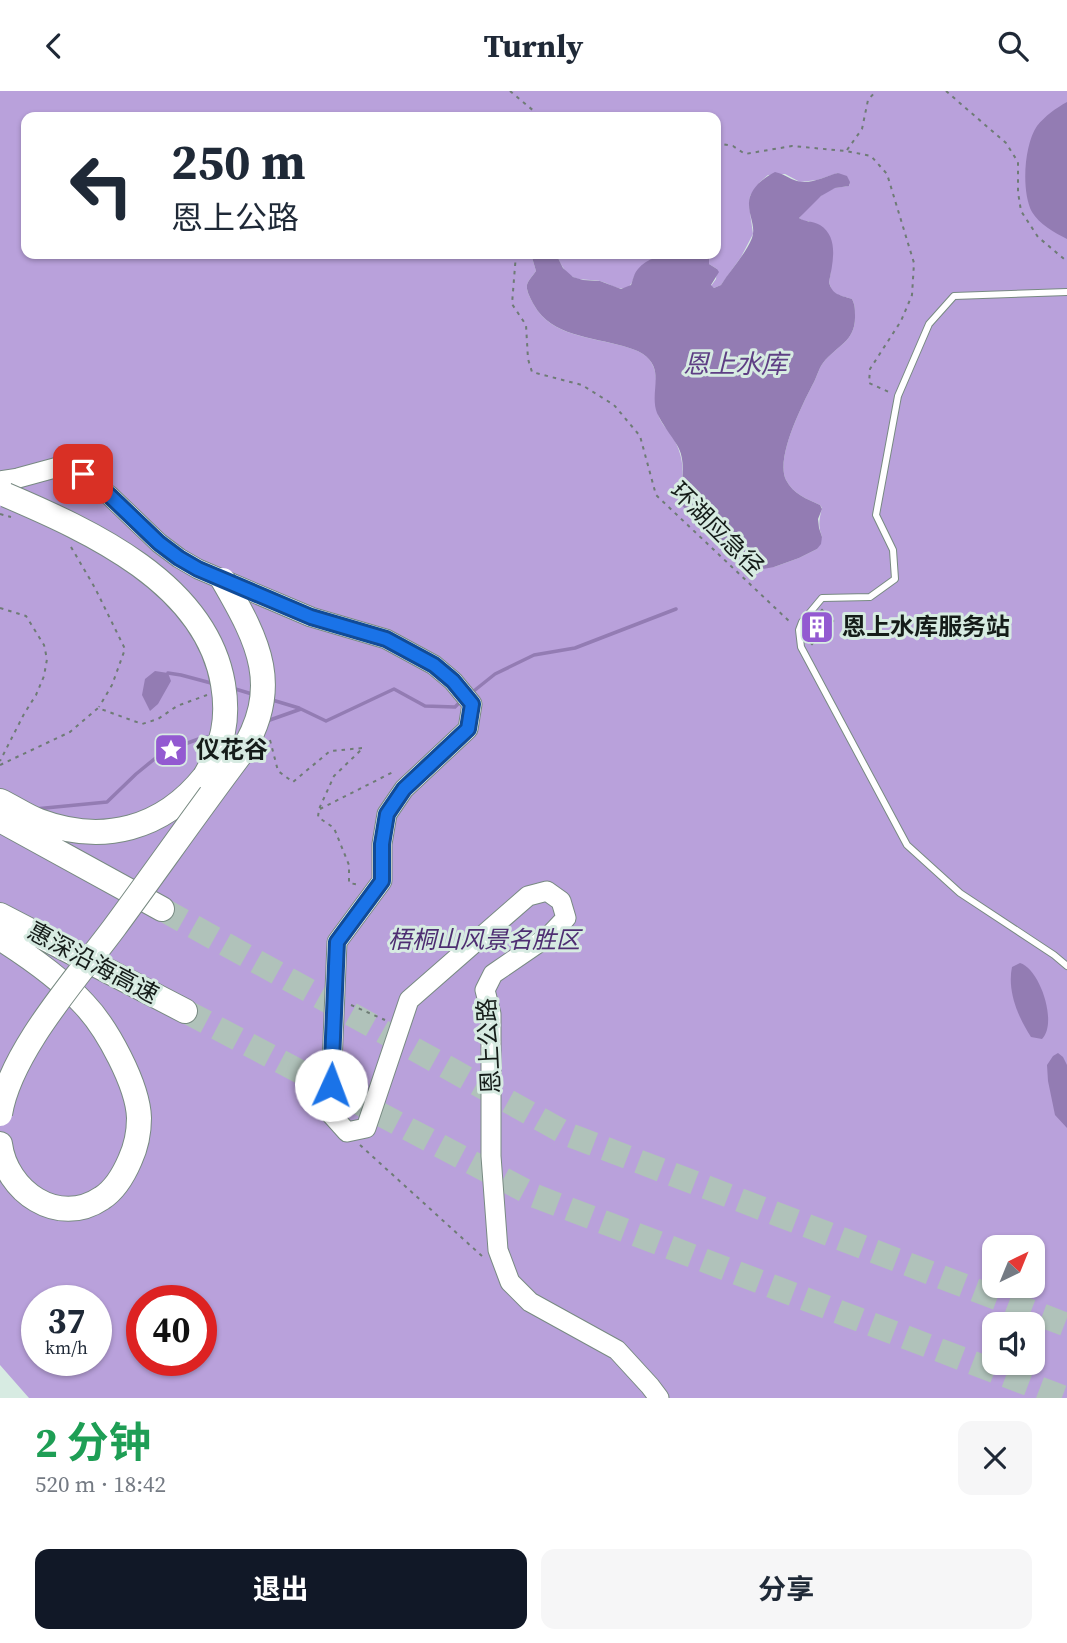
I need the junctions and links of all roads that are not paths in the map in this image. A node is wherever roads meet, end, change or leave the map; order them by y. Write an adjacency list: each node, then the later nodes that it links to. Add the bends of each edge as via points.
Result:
1 (1067, 292): 9 (lane, via 954,296 929,324 898,396 876,515 893,550 895,579 870,597 822,598 799,630 801,647 907,845 960,893)
2 (2, 489): 3 (street, via 18,478 62,466 76,470 179,558); 4 (highway, bridge, via 110,545 181,602 218,658 226,719 216,757 205,776 194,790 152,820 123,830 92,832 38,820)
3 (223, 580): 11 (highway, bridge, via 258,651 264,688 257,724 240,755 38,1032 14,1070); 13 (street, 恩上公路, via 311,617 386,639 434,665 472,704 468,729 404,789 387,814 382,881 337,942 330,1113 347,1132 366,1128 409,1000 528,896 547,891 561,901 566,918 550,935 493,974 485,990 491,1014 491,1156 498,1250 510,1282 530,1302 617,1350)
4 (0, 801)
5 (7, 824): 6 (highway)
6 (162, 909)
7 (0, 915): 10 (highway, 惠深沿海高速)
8 (0, 938): 12 (highway, via 86,1005 124,1067 139,1117 137,1141 120,1179 103,1198 77,1208 61,1209 31,1198 7,1169)
9 (1067, 966)
10 (185, 1011)
11 (0, 1114)
12 (0, 1144)
13 (659, 1398)

